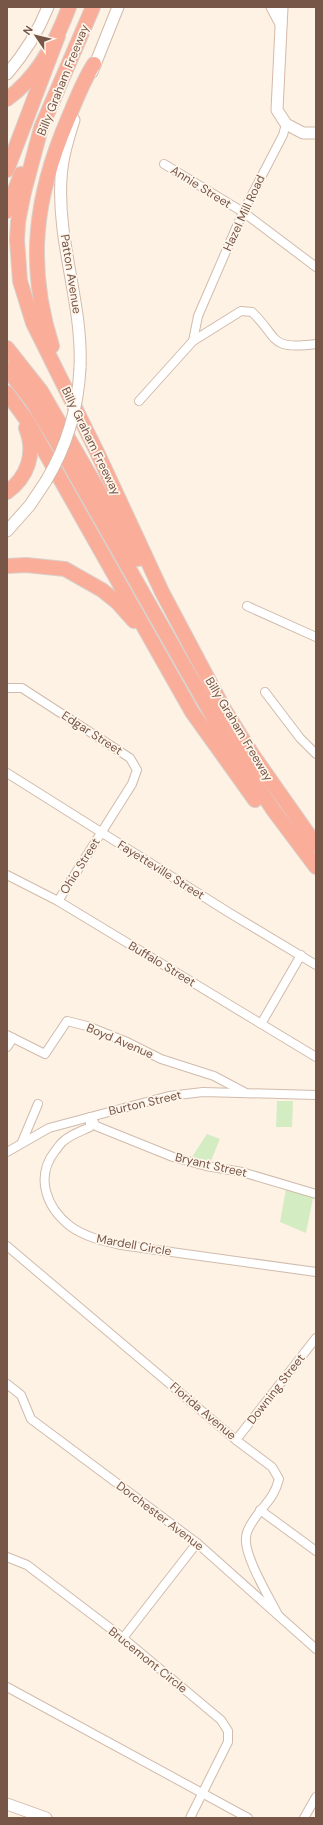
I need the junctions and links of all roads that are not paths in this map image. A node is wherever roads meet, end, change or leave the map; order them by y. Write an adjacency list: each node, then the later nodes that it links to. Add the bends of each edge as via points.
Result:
1 (48, 7): 10 (street, via 39,29 21,58)
2 (69, 7): 8 (highway, Billy Graham Freeway)
3 (93, 7): 13 (highway, Billy Graham Freeway)
4 (118, 7): 9 (street, Patton Avenue)
5 (272, 7): 7 (street)
6 (282, 7): 7 (street)
7 (281, 24): 12 (street, via 277,110)
8 (58, 36): 11 (highway, Billy Graham Freeway, via 33,74); 16 (highway)
9 (94, 64): 24 (highway, via 86,76 58,144 39,209 36,254 38,282 56,358); 29 (street, Patton Avenue, bridge, via 66,146 61,179 61,209 79,320 78,390 72,421 60,456 30,505)
10 (7, 74)
11 (7, 99)
12 (286, 124): 14 (street, via 303,133); 18 (street, Hazel Mill Road, via 283,135)
13 (41, 128): 17 (highway); 24 (highway, Billy Graham Freeway, via 20,207 18,261 20,281 33,323)
14 (316, 133)
15 (164, 164): 18 (street, Annie Street)
16 (7, 170)
17 (7, 211)
18 (243, 212): 19 (street, Annie Street); 20 (street, Hazel Mill Road, via 198,316)
19 (316, 267)
20 (193, 341): 21 (street, via 241,311 252,312 275,340 284,345 295,347); 27 (street)
21 (316, 344)
22 (7, 348): 31 (highway, via 41,391 153,587)
23 (7, 368): 41 (highway, Billy Graham Freeway, via 32,401 57,442 237,758)
24 (56, 368): 31 (highway, Billy Graham Freeway)
25 (7, 393): 34 (highway, via 28,422)
26 (7, 398): 28 (highway, via 26,428 31,444 30,461 24,476)
27 (139, 401)
28 (7, 492)
29 (7, 531)
30 (7, 566): 34 (highway, via 65,569 102,590 130,616 154,653)
31 (162, 592): 40 (highway, Billy Graham Freeway, via 224,709 252,754)
32 (247, 606): 33 (street)
33 (316, 637)
34 (162, 659): 43 (highway, via 192,712 231,768)
35 (7, 688): 39 (street, Edgar Street, via 22,688 130,758 137,770 132,784)
36 (265, 692): 37 (street, via 300,738)
37 (316, 754)
38 (7, 773): 39 (street, Fayetteville Street)
39 (101, 832): 44 (street, Ohio Street); 45 (street, Fayetteville Street)
40 (316, 845)
41 (316, 867)
42 (7, 875): 44 (street, Buffalo Street)
43 (316, 878)
44 (58, 901): 47 (street, Buffalo Street)
45 (301, 955): 46 (street, Fayetteville Street); 47 (street)
46 (316, 965)
47 (261, 1024): 50 (street, Buffalo Street)
48 (10, 1036): 49 (street); 51 (street, Boyd Avenue, via 45,1054 67,1021 128,1042 161,1059 214,1076)
49 (7, 1047)
50 (316, 1057)
51 (248, 1094): 52 (street, Burton Street); 54 (street, Burton Street, via 203,1092 169,1096)
52 (316, 1094)
53 (38, 1104): 55 (street)
54 (90, 1116): 55 (street, Burton Street, via 49,1128); 57 (street, Bryant Street, via 96,1126 173,1157 242,1172); 59 (street, Mardell Circle, via 90,1127 64,1140 50,1157 45,1172 44,1186 55,1212 71,1227 92,1238 121,1245)
55 (22, 1142): 56 (street, Burton Street)
56 (7, 1152)
57 (316, 1194)
58 (7, 1246): 62 (street, Florida Avenue)
59 (316, 1272)
60 (315, 1341): 62 (street, Downing Street)
61 (7, 1384): 64 (street, Dorchester Avenue, via 21,1395 31,1419)
62 (236, 1440): 63 (street, Florida Avenue, via 272,1467 279,1479 275,1493)
63 (260, 1510): 65 (street); 67 (street, Florida Avenue, via 249,1527 246,1538 250,1558)
64 (197, 1543): 67 (street, Dorchester Avenue); 68 (street)
65 (316, 1551)
66 (7, 1557): 68 (street, Brucemont Circle, via 27,1565)
67 (278, 1615): 69 (street, Dorchester Avenue)
68 (123, 1638): 71 (street, Brucemont Circle, via 221,1720 228,1731 228,1742 223,1755)
69 (316, 1649)
70 (7, 1687): 71 (street)
71 (202, 1793): 76 (street, Brucemont Circle); 77 (street)
72 (316, 1797): 78 (street)
73 (7, 1804): 74 (street)
74 (30, 1815): 75 (street)
75 (46, 1818)
76 (190, 1818)
77 (248, 1818)
78 (304, 1818)

